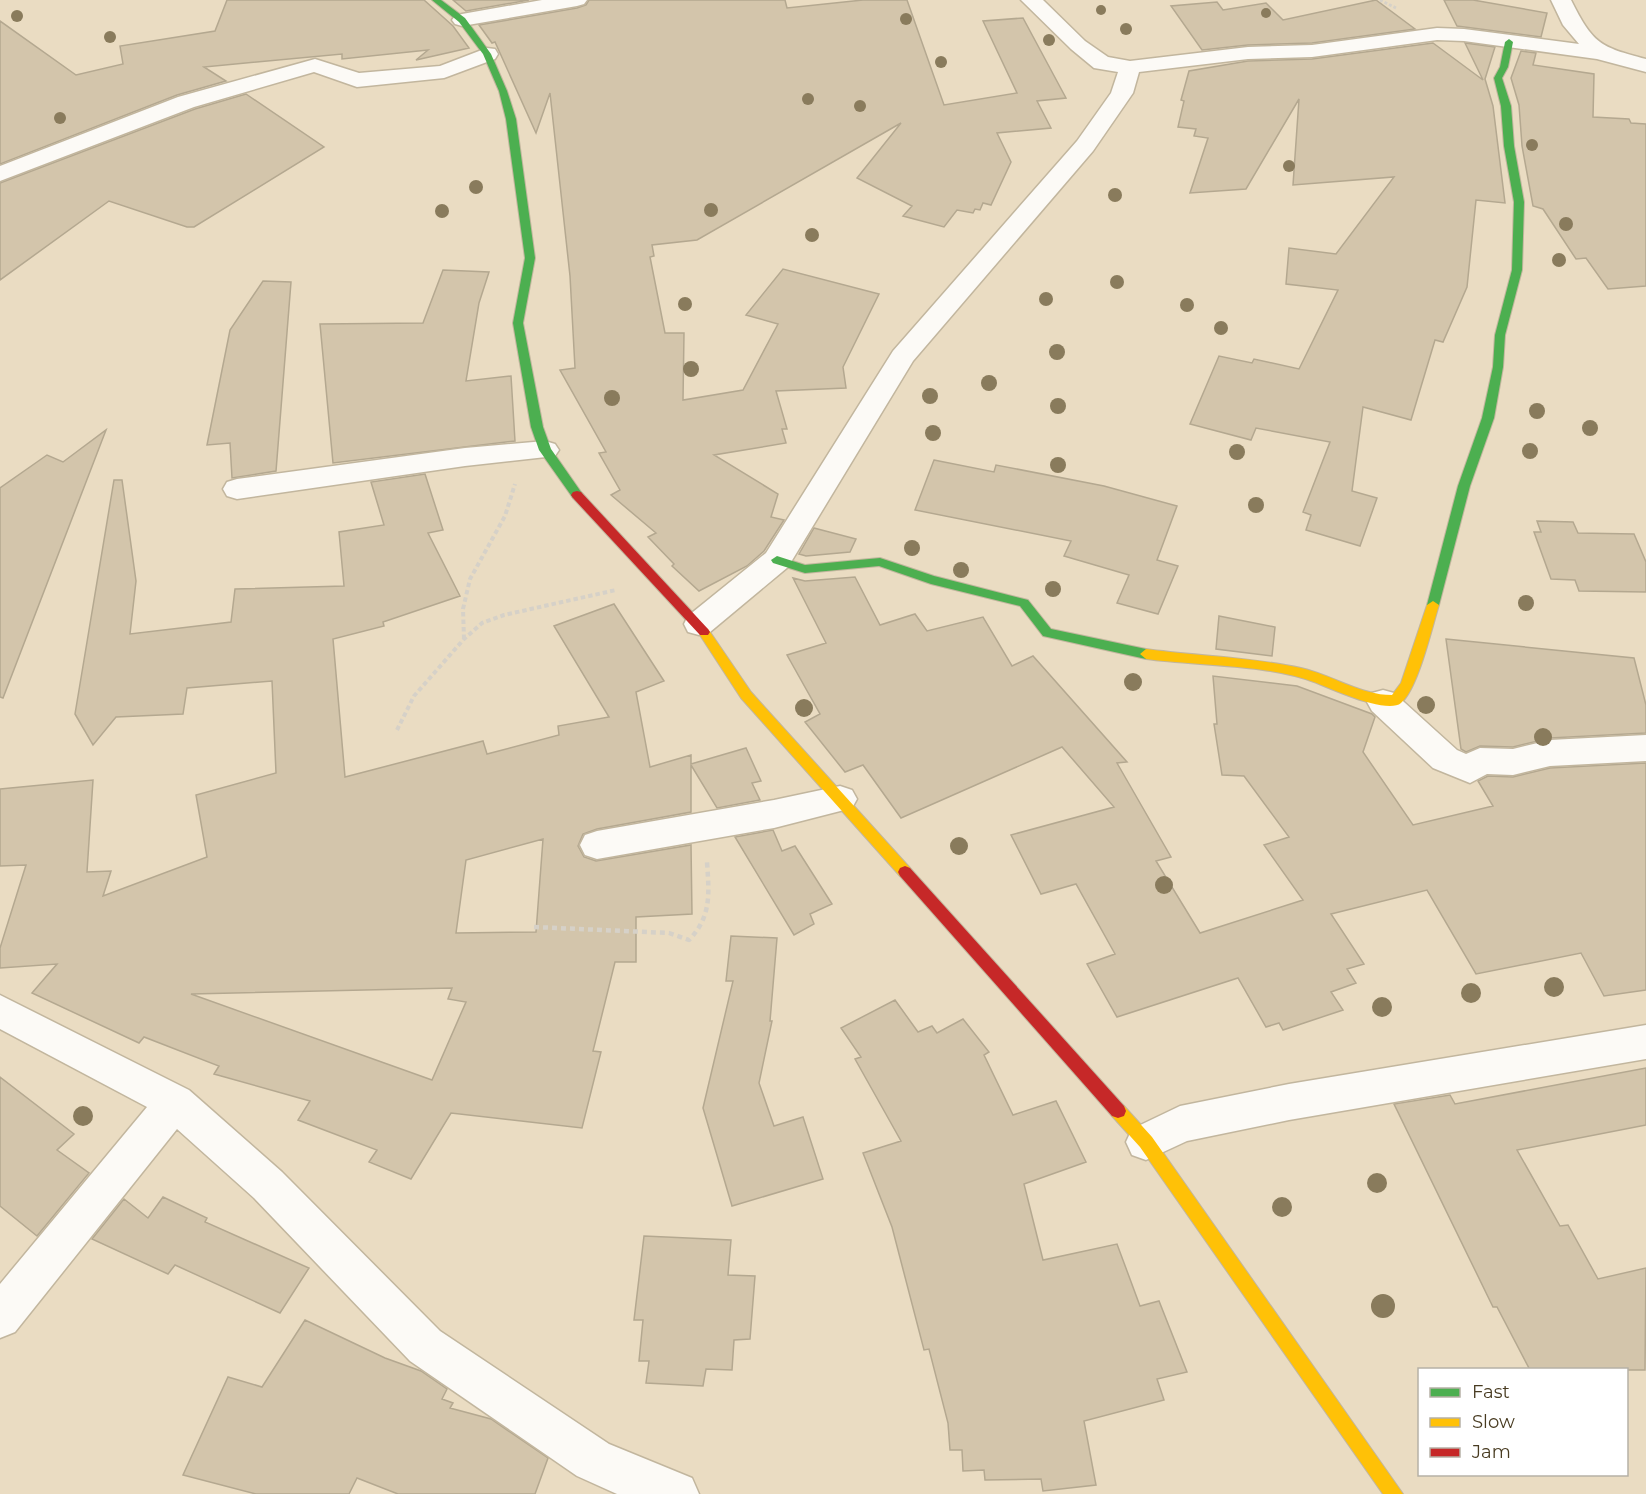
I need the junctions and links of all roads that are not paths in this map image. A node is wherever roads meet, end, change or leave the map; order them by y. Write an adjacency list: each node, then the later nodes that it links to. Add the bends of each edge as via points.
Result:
1 (436, 0): 5 (street)
2 (577, 0): 5 (street)
3 (1031, 0): 10 (street, via 1102,63)
4 (1561, 0): 7 (street, via 1573,25)
5 (462, 20): 8 (street)
6 (1509, 42): 7 (street); 10 (street, via 1464,35 1407,36 1312,51 1248,53); 16 (street, via 1498,78 1506,106 1519,202 1517,270 1500,335 1488,418 1464,486 1424,639 1407,685 1396,700)
7 (1598, 53): 9 (street)
8 (487, 54): 11 (street, via 444,72 357,80 315,65 175,106); 12 (street, via 503,91 512,130 530,258 518,323 537,426)
9 (1646, 66)
10 (1130, 68): 14 (street, via 1122,93 1085,146 902,357)
11 (0, 174)
12 (535, 451): 13 (street); 15 (street)
13 (237, 489)
14 (777, 560): 15 (street); 16 (street, via 805,569 880,562 931,580 1024,603 1047,633 1160,656 1287,669 1323,679 1362,699)
15 (699, 624): 18 (street, via 746,694)
16 (1383, 702): 17 (street, via 1444,759 1470,771 1480,761 1513,762 1551,753)
17 (1646, 748)
18 (840, 799): 19 (street); 23 (street)
19 (597, 845)
20 (0, 1011): 22 (street)
21 (1646, 1042): 23 (street, via 1289,1102 1180,1124)
22 (175, 1102): 24 (street); 25 (street, via 268,1185 425,1346 593,1460)
23 (1146, 1142): 26 (street)
24 (0, 1317)
25 (676, 1494)
26 (1394, 1494)

